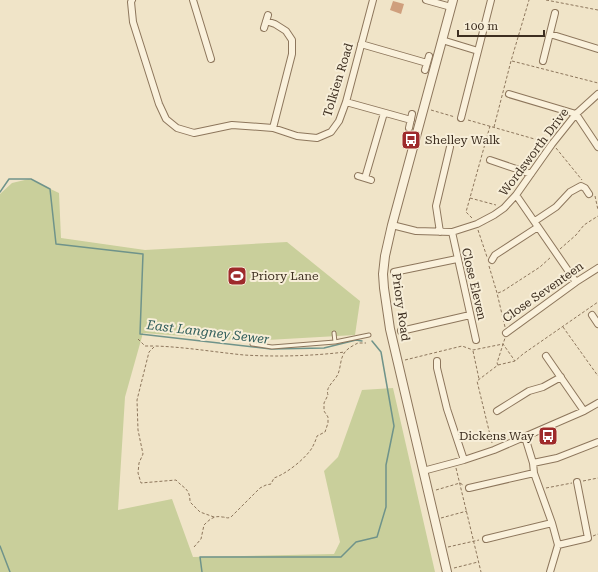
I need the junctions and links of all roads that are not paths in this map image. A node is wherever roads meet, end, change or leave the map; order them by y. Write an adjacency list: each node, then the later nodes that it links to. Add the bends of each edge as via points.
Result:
1 (132, 0): 23 (street, Tolkien Road, via 133,22 166,119 177,128 194,133 232,125)
2 (193, 0): 14 (street)
3 (373, 0): 11 (street, Tolkien Road)
4 (426, 0): 6 (street)
5 (491, 0): 13 (street)
6 (452, 3): 10 (street, Priory Road)
7 (555, 13): 9 (street)
8 (264, 28): 23 (street, via 267,18 286,31 292,40 292,54)
9 (550, 34): 12 (street); 15 (street)
10 (442, 40): 13 (street); 33 (street, Priory Road)
11 (361, 44): 16 (street, via 428,60); 19 (street, Tolkien Road)
12 (598, 49)
13 (478, 51): 22 (street)
14 (211, 59)
15 (543, 61)
16 (425, 70)
17 (509, 94): 21 (street)
18 (598, 94): 21 (street, Wordsworth Drive)
19 (346, 102): 20 (street); 23 (street, Tolkien Road, via 339,121 331,132 317,138 297,136)
20 (384, 113): 24 (street, via 412,117); 29 (street, via 368,179)
21 (576, 114): 26 (street); 28 (street, Wordsworth Drive)
22 (461, 118)
23 (273, 128)
24 (409, 128)
25 (450, 147): 34 (street, via 436,206)
26 (598, 147)
27 (490, 160): 28 (street)
28 (531, 174): 31 (street, Wordsworth Drive)
29 (358, 176)
30 (592, 194): 32 (street, via 581,186 571,189 556,208)
31 (516, 195): 32 (street); 35 (street, Wordsworth Drive, via 494,215)
32 (537, 224): 36 (street); 41 (street)
33 (392, 226): 34 (street, Wordsworth Drive); 62 (street, Priory Road, via 384,256 384,288 390,329)
34 (440, 232): 35 (street, Wordsworth Drive)
35 (452, 232): 37 (street, Close Eleven)
36 (493, 255)
37 (457, 259): 40 (street); 42 (street, Close Eleven)
38 (590, 264): 39 (street, Close Seventeen)
39 (596, 269): 41 (street, Close Seventeen)
40 (394, 272)
41 (576, 282): 46 (street, Close Seventeen)
42 (470, 315): 45 (street); 49 (street, Close Eleven)
43 (592, 315): 44 (street)
44 (598, 324)
45 (401, 331)
46 (506, 332)
47 (334, 334): 50 (lane)
48 (369, 335): 50 (lane)
49 (476, 340)
50 (335, 342): 51 (lane, via 272,347)
51 (252, 344)
52 (546, 356): 54 (street)
53 (437, 361): 60 (street, via 447,409)
54 (561, 377): 56 (street, via 543,388 529,391); 57 (street)
55 (598, 403): 57 (street)
56 (497, 410)
57 (584, 411): 58 (street)
58 (525, 437): 60 (street); 61 (street)
59 (598, 442): 61 (street, via 557,458)
60 (464, 460): 62 (street)
61 (533, 463): 63 (street)
62 (423, 471): 69 (street, Priory Road)
63 (534, 473): 65 (street); 66 (street)
64 (577, 482): 68 (street, via 588,538)
65 (469, 488)
66 (552, 523): 67 (street); 68 (street)
67 (486, 539)
68 (558, 545): 70 (street)
69 (447, 571)
70 (550, 572)

